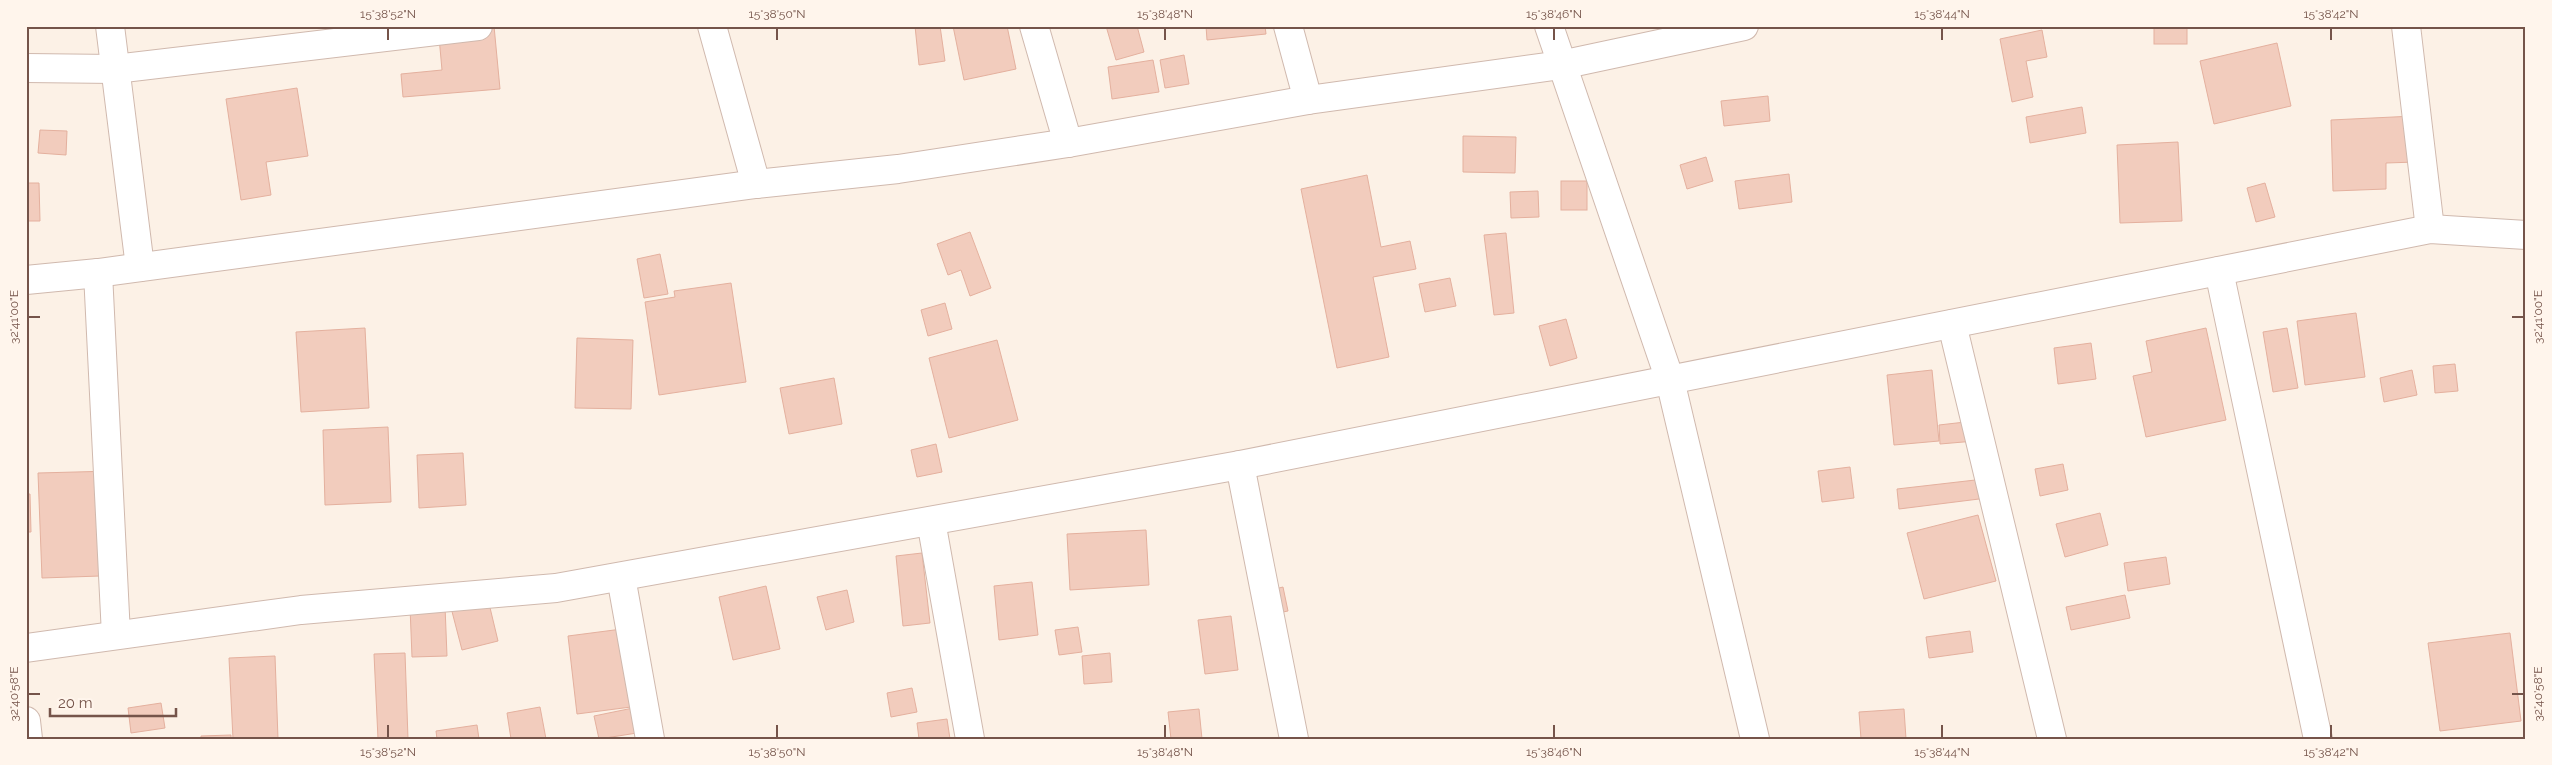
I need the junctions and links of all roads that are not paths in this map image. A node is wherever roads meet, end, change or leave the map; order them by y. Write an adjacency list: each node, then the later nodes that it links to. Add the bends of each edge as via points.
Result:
1 (110, 26): 11 (street)
2 (478, 26): 11 (street)
3 (712, 26): 14 (street)
4 (1034, 26): 13 (street)
5 (1288, 26): 12 (street)
6 (1549, 26): 9 (street)
7 (1744, 26): 9 (street)
8 (2406, 26): 15 (street)
9 (1561, 65): 12 (street); 22 (street)
10 (26, 68): 11 (street)
11 (115, 69): 17 (street)
12 (1308, 100): 13 (street)
13 (1068, 143): 14 (street, via 898,169)
14 (756, 184): 17 (street)
15 (2430, 229): 16 (street); 18 (street)
16 (2526, 235)
17 (140, 267): 19 (street)
18 (2219, 271): 21 (street); 35 (street)
19 (98, 273): 20 (street); 26 (street)
20 (26, 280)
21 (1952, 324): 22 (street); 34 (street)
22 (1670, 380): 23 (street); 33 (street)
23 (1240, 465): 24 (street); 32 (street)
24 (931, 521): 25 (street); 31 (street)
25 (621, 577): 26 (street, via 556,588 301,610); 30 (street)
26 (116, 635): 27 (street)
27 (26, 648)
28 (26, 721): 29 (street)
29 (28, 739)
30 (650, 739)
31 (970, 739)
32 (1294, 739)
33 (1755, 739)
34 (2052, 739)
35 (2318, 739)

